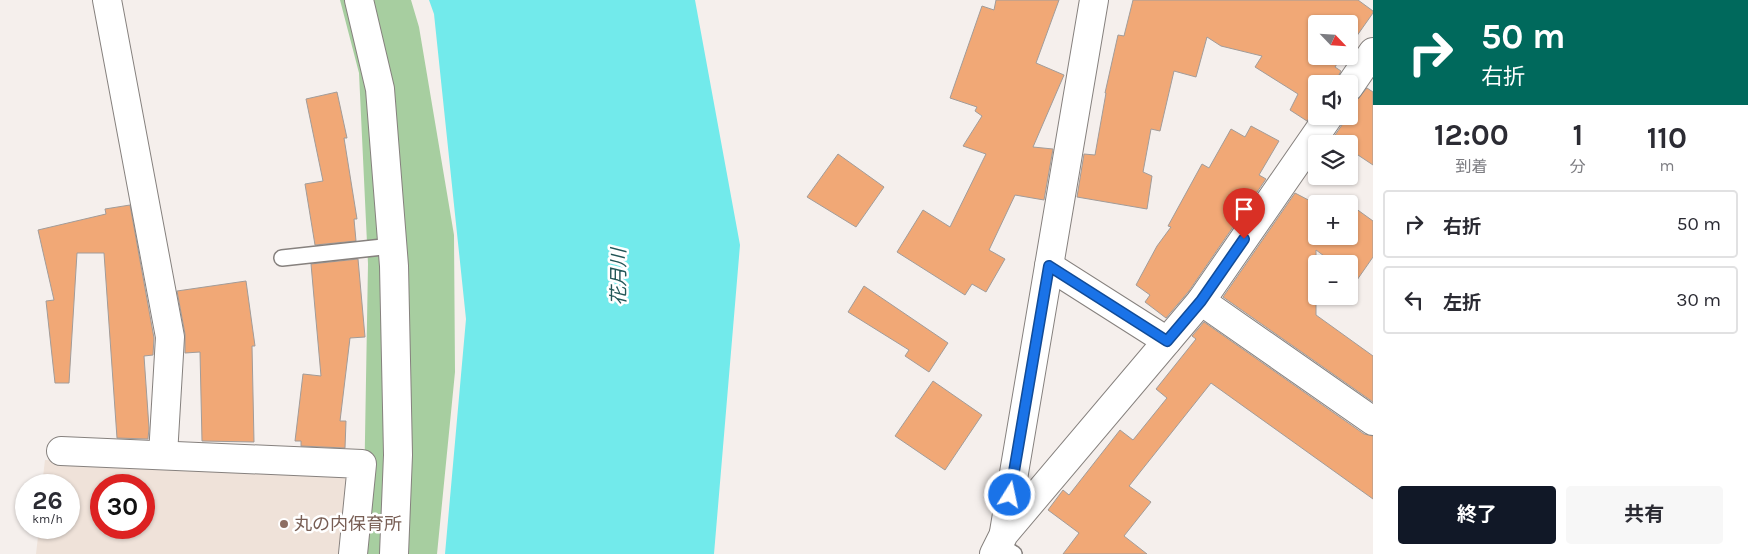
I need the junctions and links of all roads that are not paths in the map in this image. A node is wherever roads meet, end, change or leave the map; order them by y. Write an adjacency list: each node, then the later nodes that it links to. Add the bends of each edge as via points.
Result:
1 (107, 0): 14 (street, via 170,337)
2 (359, 0): 7 (street, via 380,89)
3 (1094, 0): 9 (street)
4 (1373, 52): 5 (street)
5 (1357, 75)
6 (1323, 125): 10 (street)
7 (392, 246): 8 (lane); 17 (street, via 398,454)
8 (282, 258)
9 (1049, 266): 11 (street); 15 (street)
10 (1201, 301): 11 (street); 12 (street)
11 (1167, 341): 15 (street)
12 (1373, 421)
13 (62, 452): 14 (street)
14 (163, 455): 16 (street, via 362,464)
15 (1003, 546)
16 (353, 554)
17 (394, 554)

